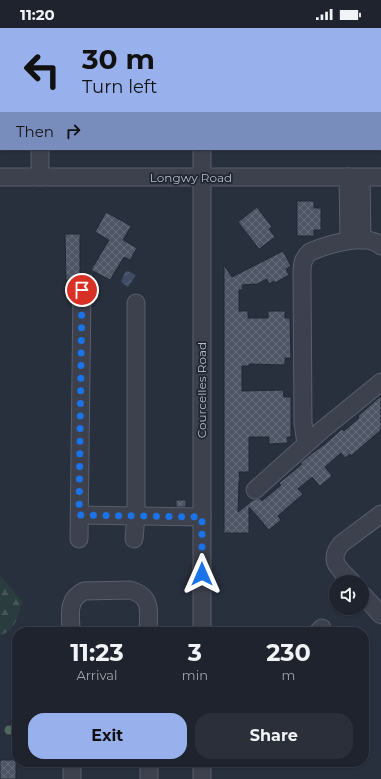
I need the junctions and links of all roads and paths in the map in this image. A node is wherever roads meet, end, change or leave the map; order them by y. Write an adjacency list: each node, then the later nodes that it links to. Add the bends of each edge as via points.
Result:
1 (40, 150): 4 (street)
2 (202, 150): 7 (street, Courcelles Road)
3 (0, 177): 4 (street, Longwy Road)
4 (40, 177): 7 (street, Longwy Road)
5 (355, 177): 6 (street, Longwy Road); 7 (street, Longwy Road); 8 (street)
6 (381, 177)
7 (202, 178): 18 (street, Courcelles Road)
8 (355, 240): 9 (street, via 375,242); 13 (street, via 310,252 302,266 303,423)
9 (381, 246)
10 (82, 290): 16 (street)
11 (136, 303): 17 (street)
12 (381, 382): 13 (street)
13 (306, 444): 14 (street)
14 (255, 490)
15 (381, 514): 21 (street, via 336,550 335,562)
16 (79, 515): 17 (street); 19 (street)
17 (136, 516): 18 (street); 20 (street)
18 (202, 517): 26 (street, Courcelles Road)
19 (79, 538)
20 (134, 539)
21 (346, 575)
22 (369, 602): 23 (street)
23 (381, 615)
24 (71, 627): 25 (street, via 71,605 76,596 84,591 130,590 137,592 146,600)
25 (148, 627)
26 (202, 627)
27 (72, 767): 30 (street)
28 (149, 767): 31 (street)
29 (202, 767): 32 (street)
30 (72, 779)
31 (149, 779)
32 (202, 779)

